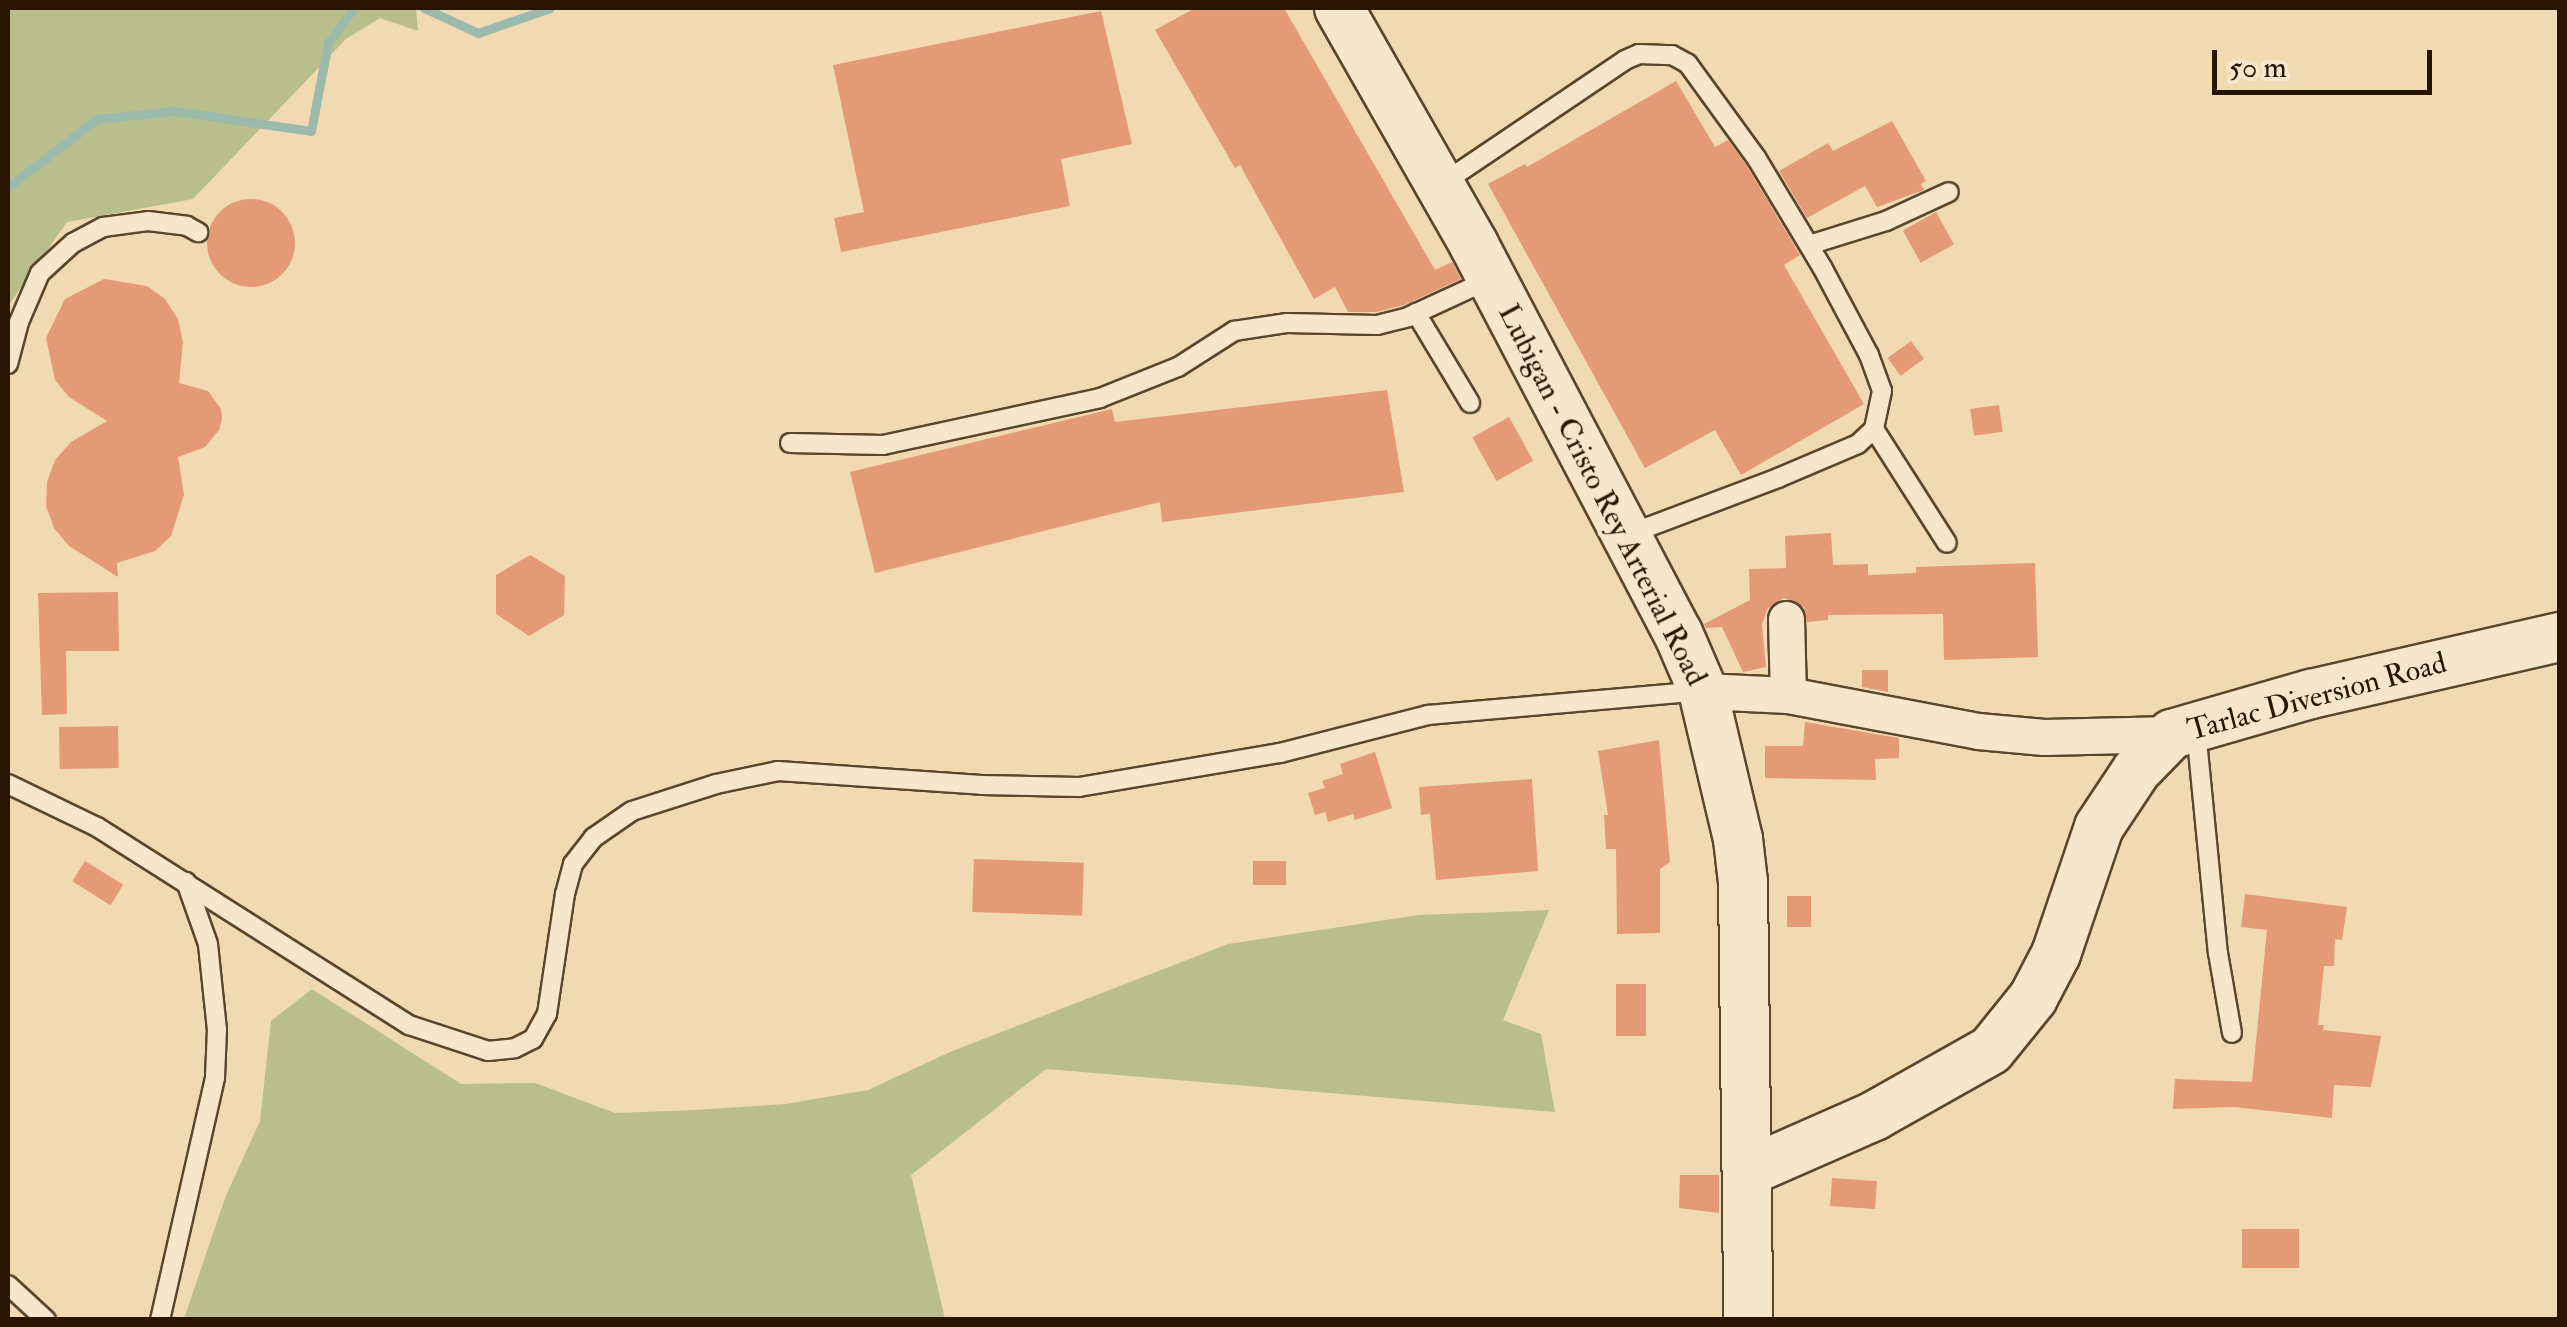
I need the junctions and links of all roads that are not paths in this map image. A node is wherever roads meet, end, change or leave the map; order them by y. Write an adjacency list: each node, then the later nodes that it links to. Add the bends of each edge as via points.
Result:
1 (1339, 8): 2 (main road, Lubigan - Cristo Rey Arterial Road)
2 (1439, 186): 5 (lane, via 1625,60 1672,55 1688,64); 6 (main road, Lubigan - Cristo Rey Arterial Road)
3 (1949, 192): 5 (lane, via 1886,221)
4 (198, 232): 8 (lane, via 148,221 103,226 74,243 40,273)
5 (1809, 244): 10 (lane, via 1882,391)
6 (1491, 278): 7 (lane); 12 (main road, Lubigan - Cristo Rey Arterial Road)
7 (1416, 313): 9 (lane); 11 (lane, via 1376,326 1254,326 1100,398 884,445)
8 (8, 364)
9 (1470, 403)
10 (1874, 429): 12 (lane, via 1858,444 1794,472); 13 (lane)
11 (790, 443)
12 (1627, 535): 16 (main road, Lubigan - Cristo Rey Arterial Road)
13 (1946, 542)
14 (1786, 618): 17 (street)
15 (2560, 637): 18 (main road, Tarlac Diversion Road)
16 (1703, 691): 17 (street); 20 (lane, via 1428,716 1280,754 1079,786 778,771 716,784 632,811 593,838 573,864 547,1014 533,1039 514,1048 464,1046 409,1025); 22 (main road, Lubigan - Cristo Rey Arterial Road, via 1741,868)
17 (1788, 696): 18 (street, via 2027,736)
18 (2184, 730): 21 (lane); 22 (main road, Tarlac Diversion Road, via 2136,772 2099,828 2056,954 2033,998 1990,1050 1874,1116)
19 (8, 784): 20 (lane)
20 (186, 882): 25 (lane, via 208,944 218,1030 214,1077)
21 (2232, 1033)
22 (1749, 1171): 26 (main road, Lubigan - Cristo Rey Arterial Road)
23 (9, 1290): 24 (lane)
24 (46, 1320)
25 (160, 1320)
26 (1748, 1320)

